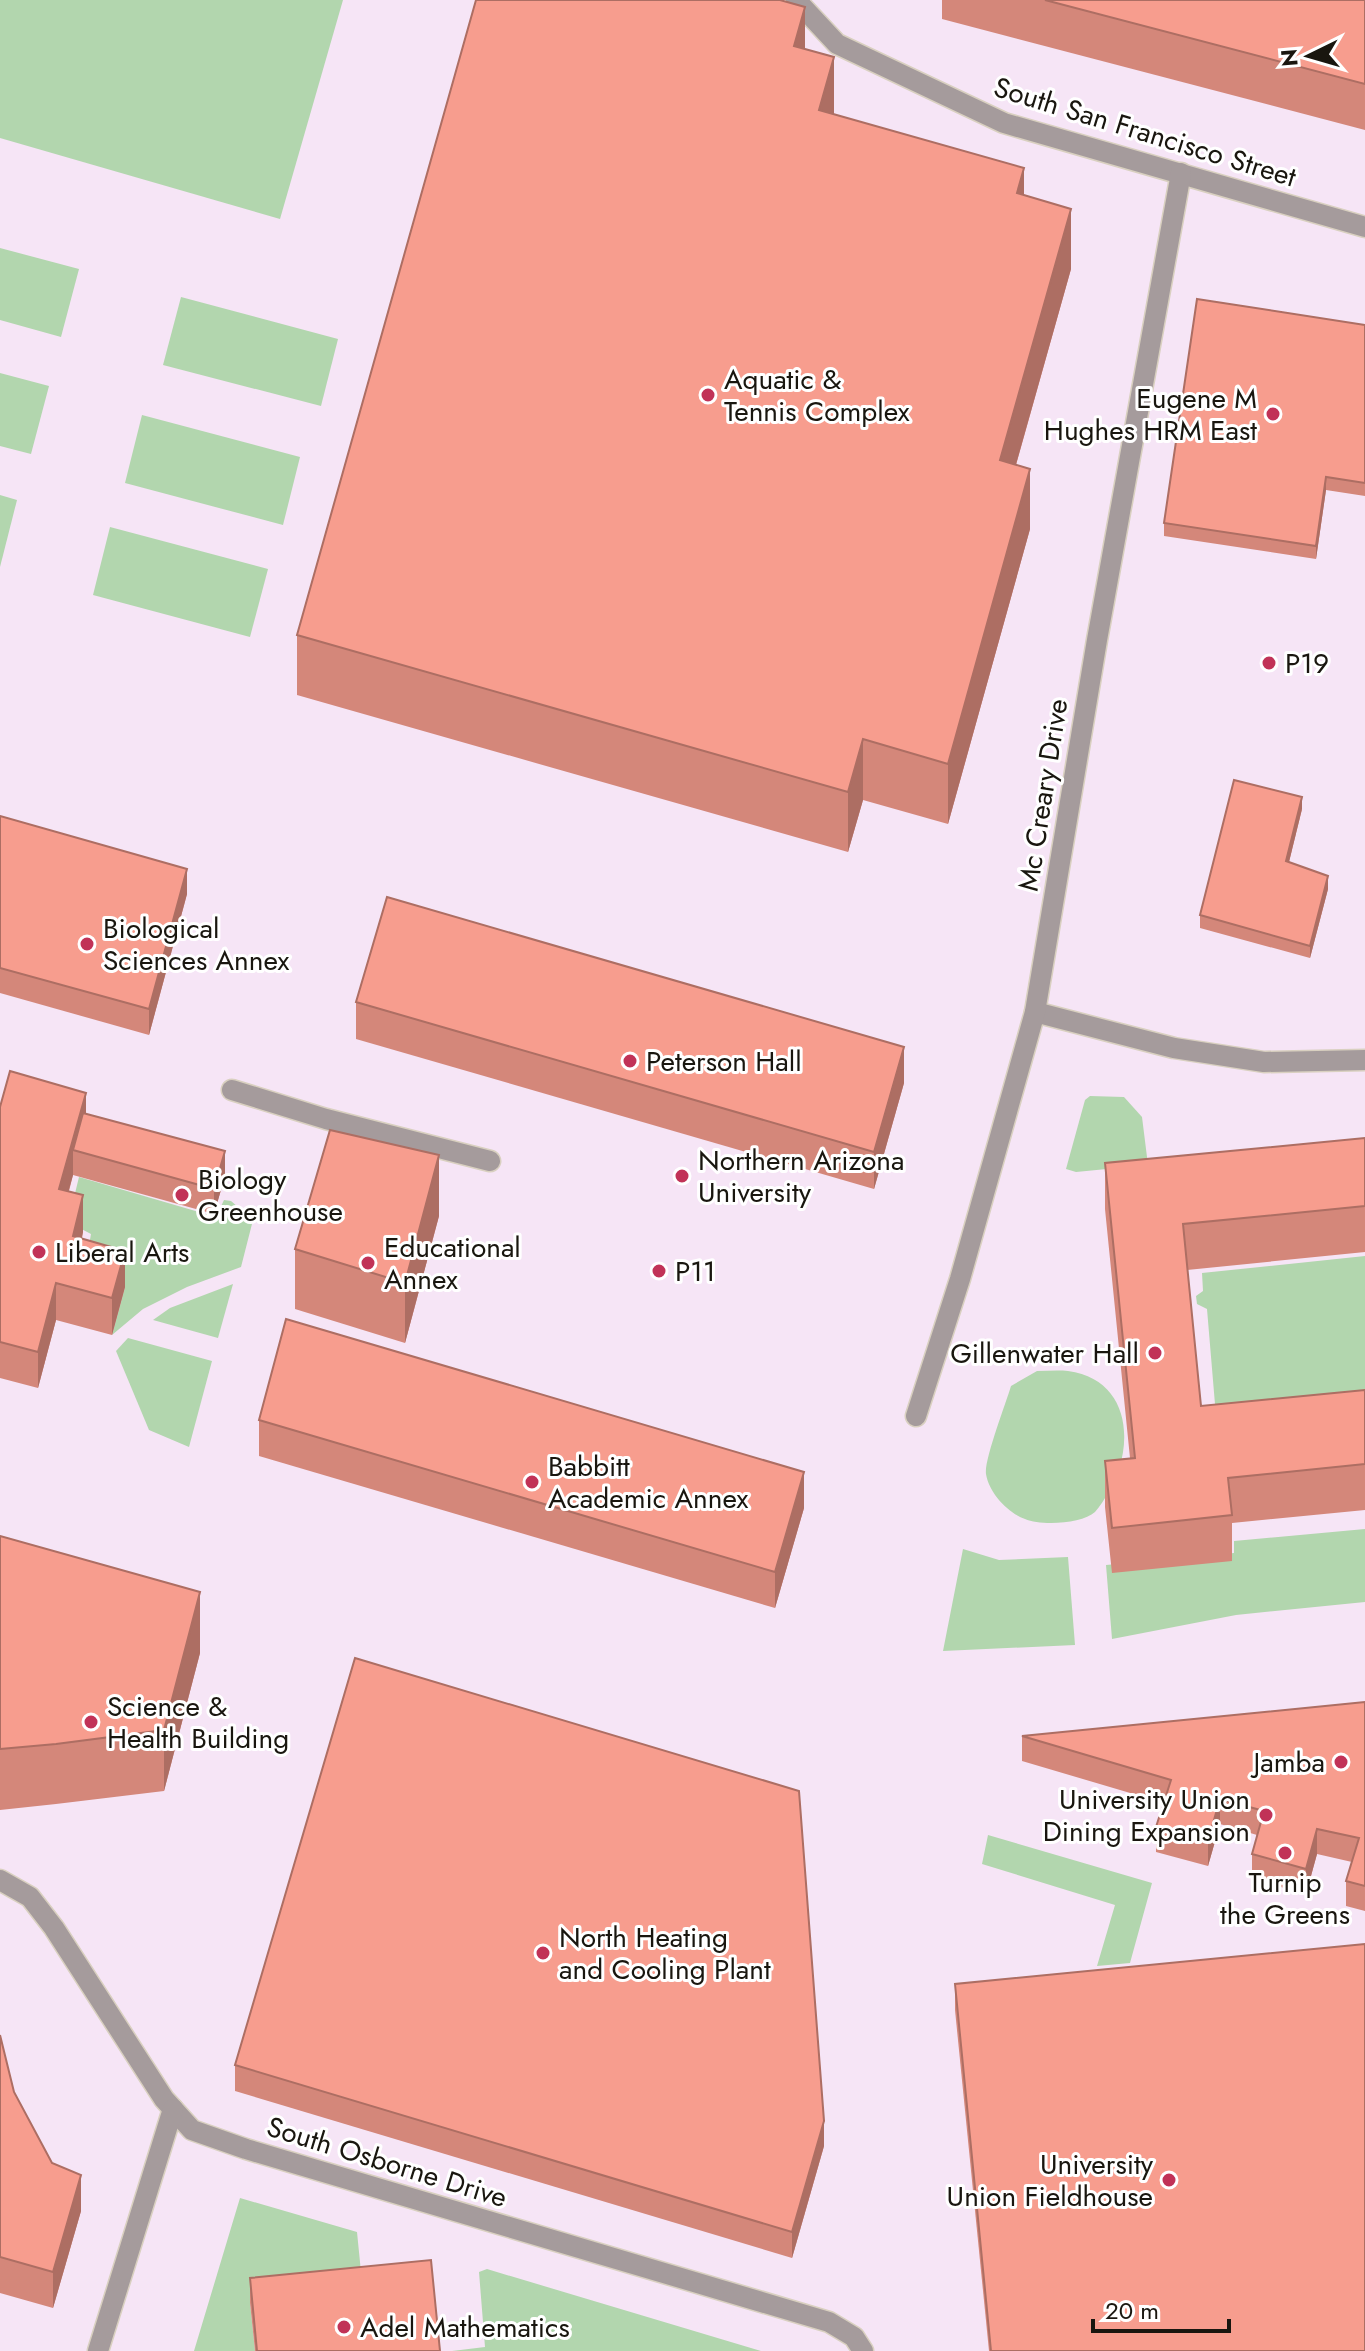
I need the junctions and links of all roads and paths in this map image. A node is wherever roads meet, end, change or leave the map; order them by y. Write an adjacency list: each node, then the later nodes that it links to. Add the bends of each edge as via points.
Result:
1 (796, 0): 2 (street, South San Francisco Street, via 837,44 1004,123)
2 (1181, 173): 3 (street, South San Francisco Street); 4 (street, Mc Creary Drive)
3 (1365, 227)
4 (1035, 1012): 5 (street, via 1174,1048 1264,1062); 8 (street, Mc Creary Drive)
5 (1365, 1060)
6 (232, 1090): 7 (street)
7 (490, 1161)
8 (916, 1416)
9 (0, 1880): 10 (street, South Osborne Drive, via 30,1897 54,1928)
10 (173, 2109): 11 (street); 12 (street, South Osborne Drive, via 192,2130 246,2149 829,2322 854,2337)
11 (98, 2351)
12 (863, 2351)

